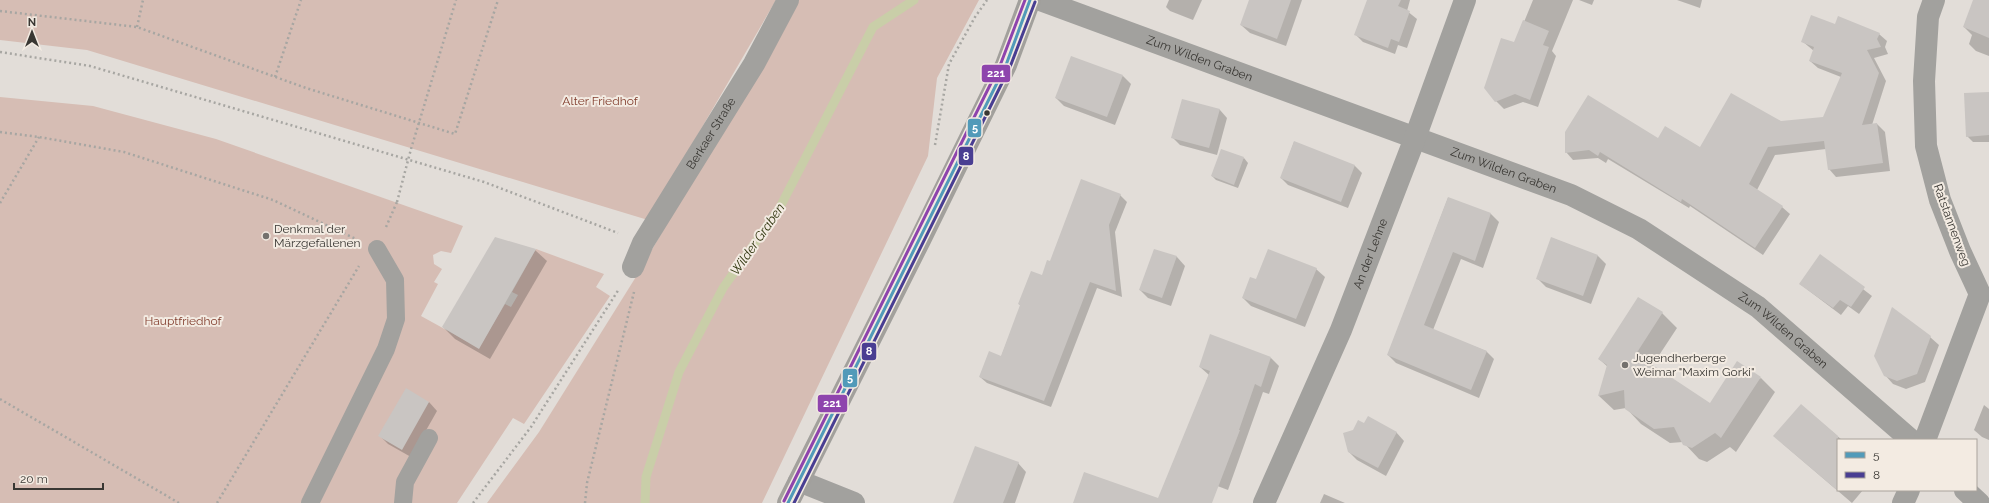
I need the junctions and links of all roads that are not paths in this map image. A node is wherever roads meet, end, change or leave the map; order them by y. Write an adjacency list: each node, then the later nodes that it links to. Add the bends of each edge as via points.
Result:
1 (788, 0): 8 (street, Berkaer Straße, via 754,64 644,243)
2 (1030, 0): 13 (main road, via 1006,65)
3 (1040, 0): 6 (street, Zum Wilden Graben)
4 (1466, 0): 6 (street, An der Lehne)
5 (1934, 0): 9 (street, Ratstannenweg, via 1928,17 1924,81 1926,146 1940,200 1960,251)
6 (1415, 138): 11 (street, Zum Wilden Graben, via 1571,195 1639,229 1758,308); 20 (street, An der Lehne, via 1341,330)
7 (377, 249): 16 (lane, via 395,280 396,319 386,349)
8 (633, 267)
9 (1984, 297): 12 (street, Ratstannenweg)
10 (429, 438): 17 (lane, via 405,482)
11 (1910, 439)
12 (1925, 439)
13 (799, 481): 18 (main road); 19 (street)
14 (1909, 491): 21 (street)
15 (1966, 491): 22 (street)
16 (310, 503)
17 (402, 503)
18 (788, 503)
19 (854, 503)
20 (1264, 503)
21 (1903, 503)
22 (1979, 503)

